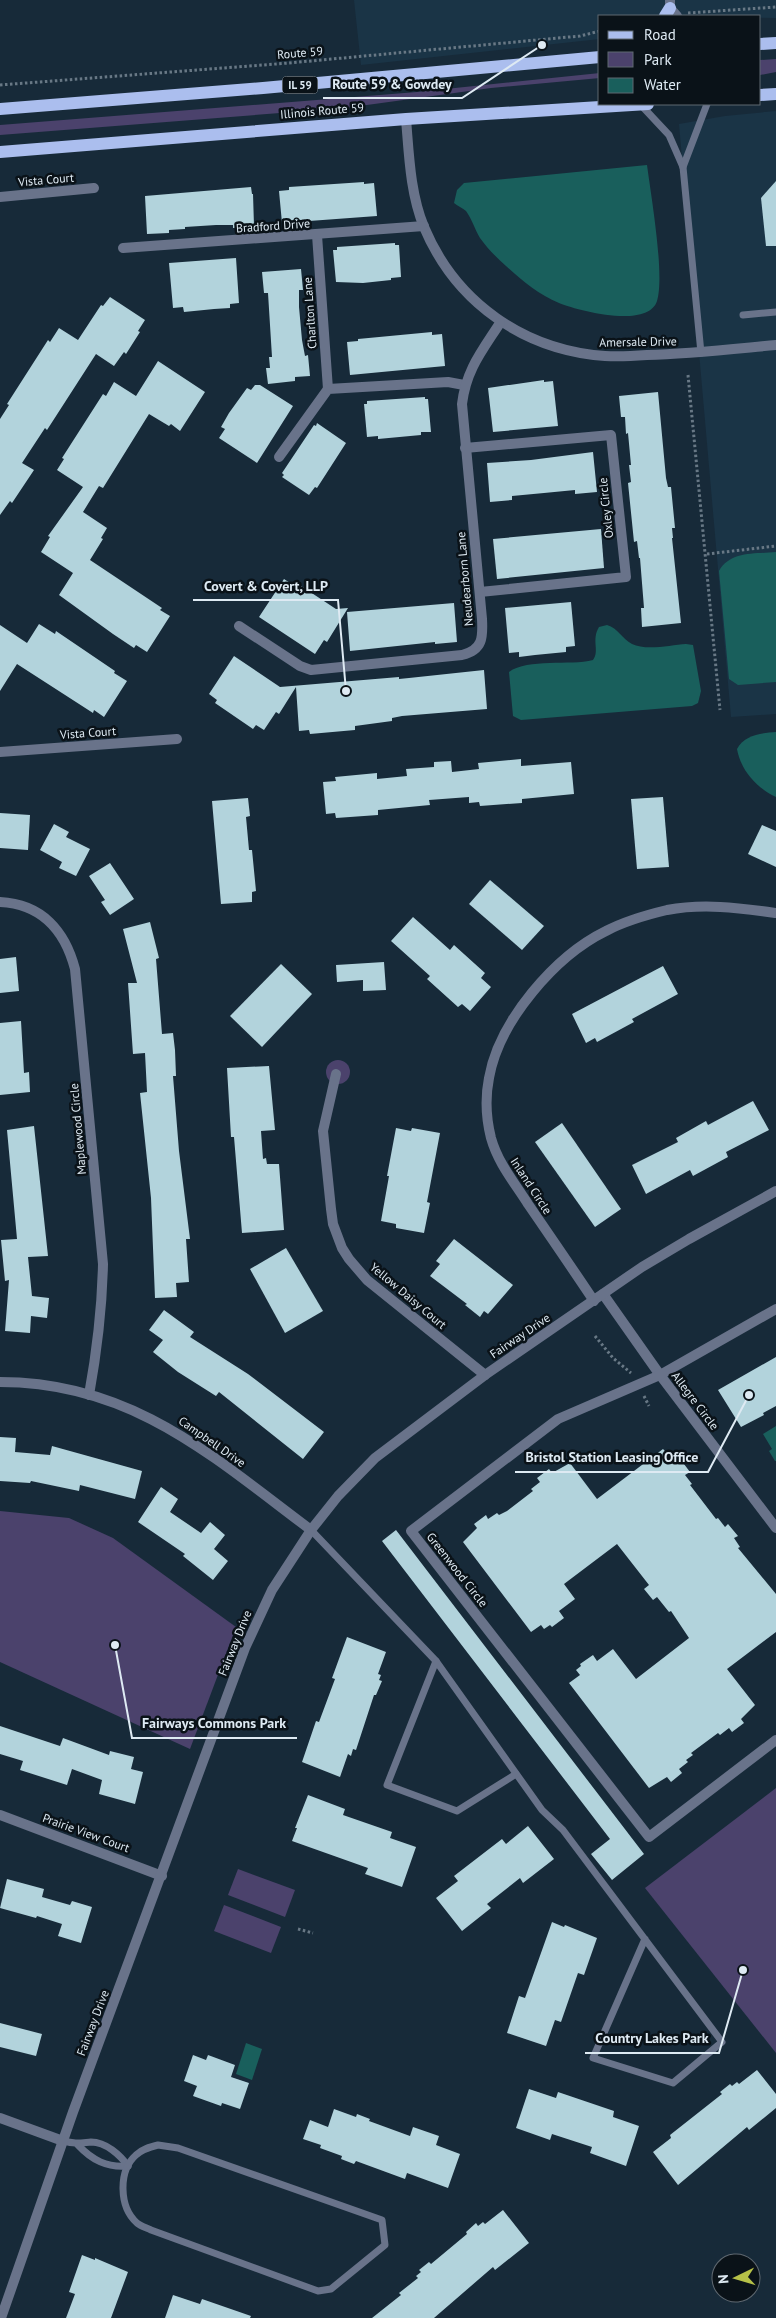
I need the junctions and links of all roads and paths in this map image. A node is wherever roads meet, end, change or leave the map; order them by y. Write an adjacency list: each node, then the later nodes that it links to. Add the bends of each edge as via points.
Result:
1 (776, 7): 2 (path)
2 (691, 13)
3 (598, 32): 7 (path, Route 59, via 580,36 290,63)
4 (776, 43): 5 (main road)
5 (761, 44)
6 (598, 57): 13 (main road, IL 59)
7 (0, 86)
8 (776, 94): 9 (main road)
9 (761, 96)
10 (623, 105): 14 (main road, Illinois Route 59)
11 (641, 105): 16 (lane, via 669,135)
12 (707, 105): 16 (lane)
13 (0, 109)
14 (406, 118): 15 (main road, Illinois Route 59); 19 (street, Amersale Drive, via 415,196)
15 (0, 152)
16 (684, 167): 26 (lane)
17 (94, 188): 18 (street, Vista Court)
18 (0, 197)
19 (424, 226): 20 (street, Bradford Drive); 24 (street, Amersale Drive, via 439,257 462,287)
20 (316, 235): 21 (street, Bradford Drive); 29 (street, Charlton Lane)
21 (123, 248)
22 (776, 312): 23 (lane)
23 (743, 315)
24 (500, 323): 26 (street, Amersale Drive, via 569,352 607,357); 28 (street, Neudearborn Lane, via 473,363)
25 (776, 345): 26 (street, Amersale Drive)
26 (701, 353)
27 (688, 375): 33 (path)
28 (464, 385): 29 (street, via 448,382); 30 (street, Neudearborn Lane)
29 (328, 389): 31 (street)
30 (465, 448): 34 (street, Neudearborn Lane); 34 (street, Oxley Circle, via 612,435 626,577)
31 (280, 457)
32 (776, 546): 33 (path)
33 (706, 554): 36 (path)
34 (480, 592): 35 (street, Neudearborn Lane, via 482,641 477,649 462,655 312,670 300,666)
35 (240, 626)
36 (720, 710)
37 (177, 739): 38 (street, Vista Court)
38 (0, 752)
39 (0, 902): 51 (street, Maplewood Circle, via 32,910 51,923 66,943 75,969 103,1264 102,1304)
40 (776, 913): 44 (street, Inland Circle, via 713,905 687,907 638,918 606,930 560,963 524,1003 505,1036 489,1076 486,1096 492,1140 505,1173)
41 (336, 1074): 48 (street, Yellow Daisy Court, via 323,1131 333,1224 342,1248 367,1280)
42 (776, 1192): 43 (street, Fairway Drive, via 689,1239)
43 (603, 1294): 44 (street, Fairway Drive); 49 (street, Allegre Circle)
44 (594, 1301): 48 (street, Fairway Drive)
45 (776, 1309): 49 (street, Greenwood Circle)
46 (595, 1336): 47 (path, via 613,1358)
47 (629, 1370)
48 (485, 1375): 53 (street, Fairway Drive, via 375,1458)
49 (660, 1375): 52 (street, Allegre Circle); 55 (street, Greenwood Circle, via 558,1419 411,1531 649,1837)
50 (0, 1382): 51 (street, Campbell Drive, via 51,1386)
51 (89, 1395): 53 (street, Campbell Drive, via 177,1432)
52 (774, 1522)
53 (311, 1530): 54 (lane); 58 (street, Fairway Drive, via 272,1590 245,1648)
54 (436, 1661): 56 (lane); 56 (lane, via 387,1785 457,1810)
55 (776, 1740)
56 (516, 1774): 61 (lane, via 542,1810 563,1830)
57 (0, 1815): 58 (street, Prairie View Court)
58 (162, 1876): 63 (street, Fairway Drive)
59 (298, 1928): 60 (path)
60 (313, 1934)
61 (645, 1939): 61 (lane, via 722,2042 673,2083 593,2058)
62 (0, 2118): 63 (street)
63 (63, 2141): 64 (lane); 66 (street, Fairway Drive)
64 (78, 2145): 65 (lane, via 89,2157 115,2167); 65 (lane, via 93,2142 118,2153)
65 (128, 2166): 65 (lane, via 122,2184 123,2198 137,2223 318,2291 331,2289 384,2245 382,2220 178,2148 147,2148 136,2154)
66 (1, 2318)

